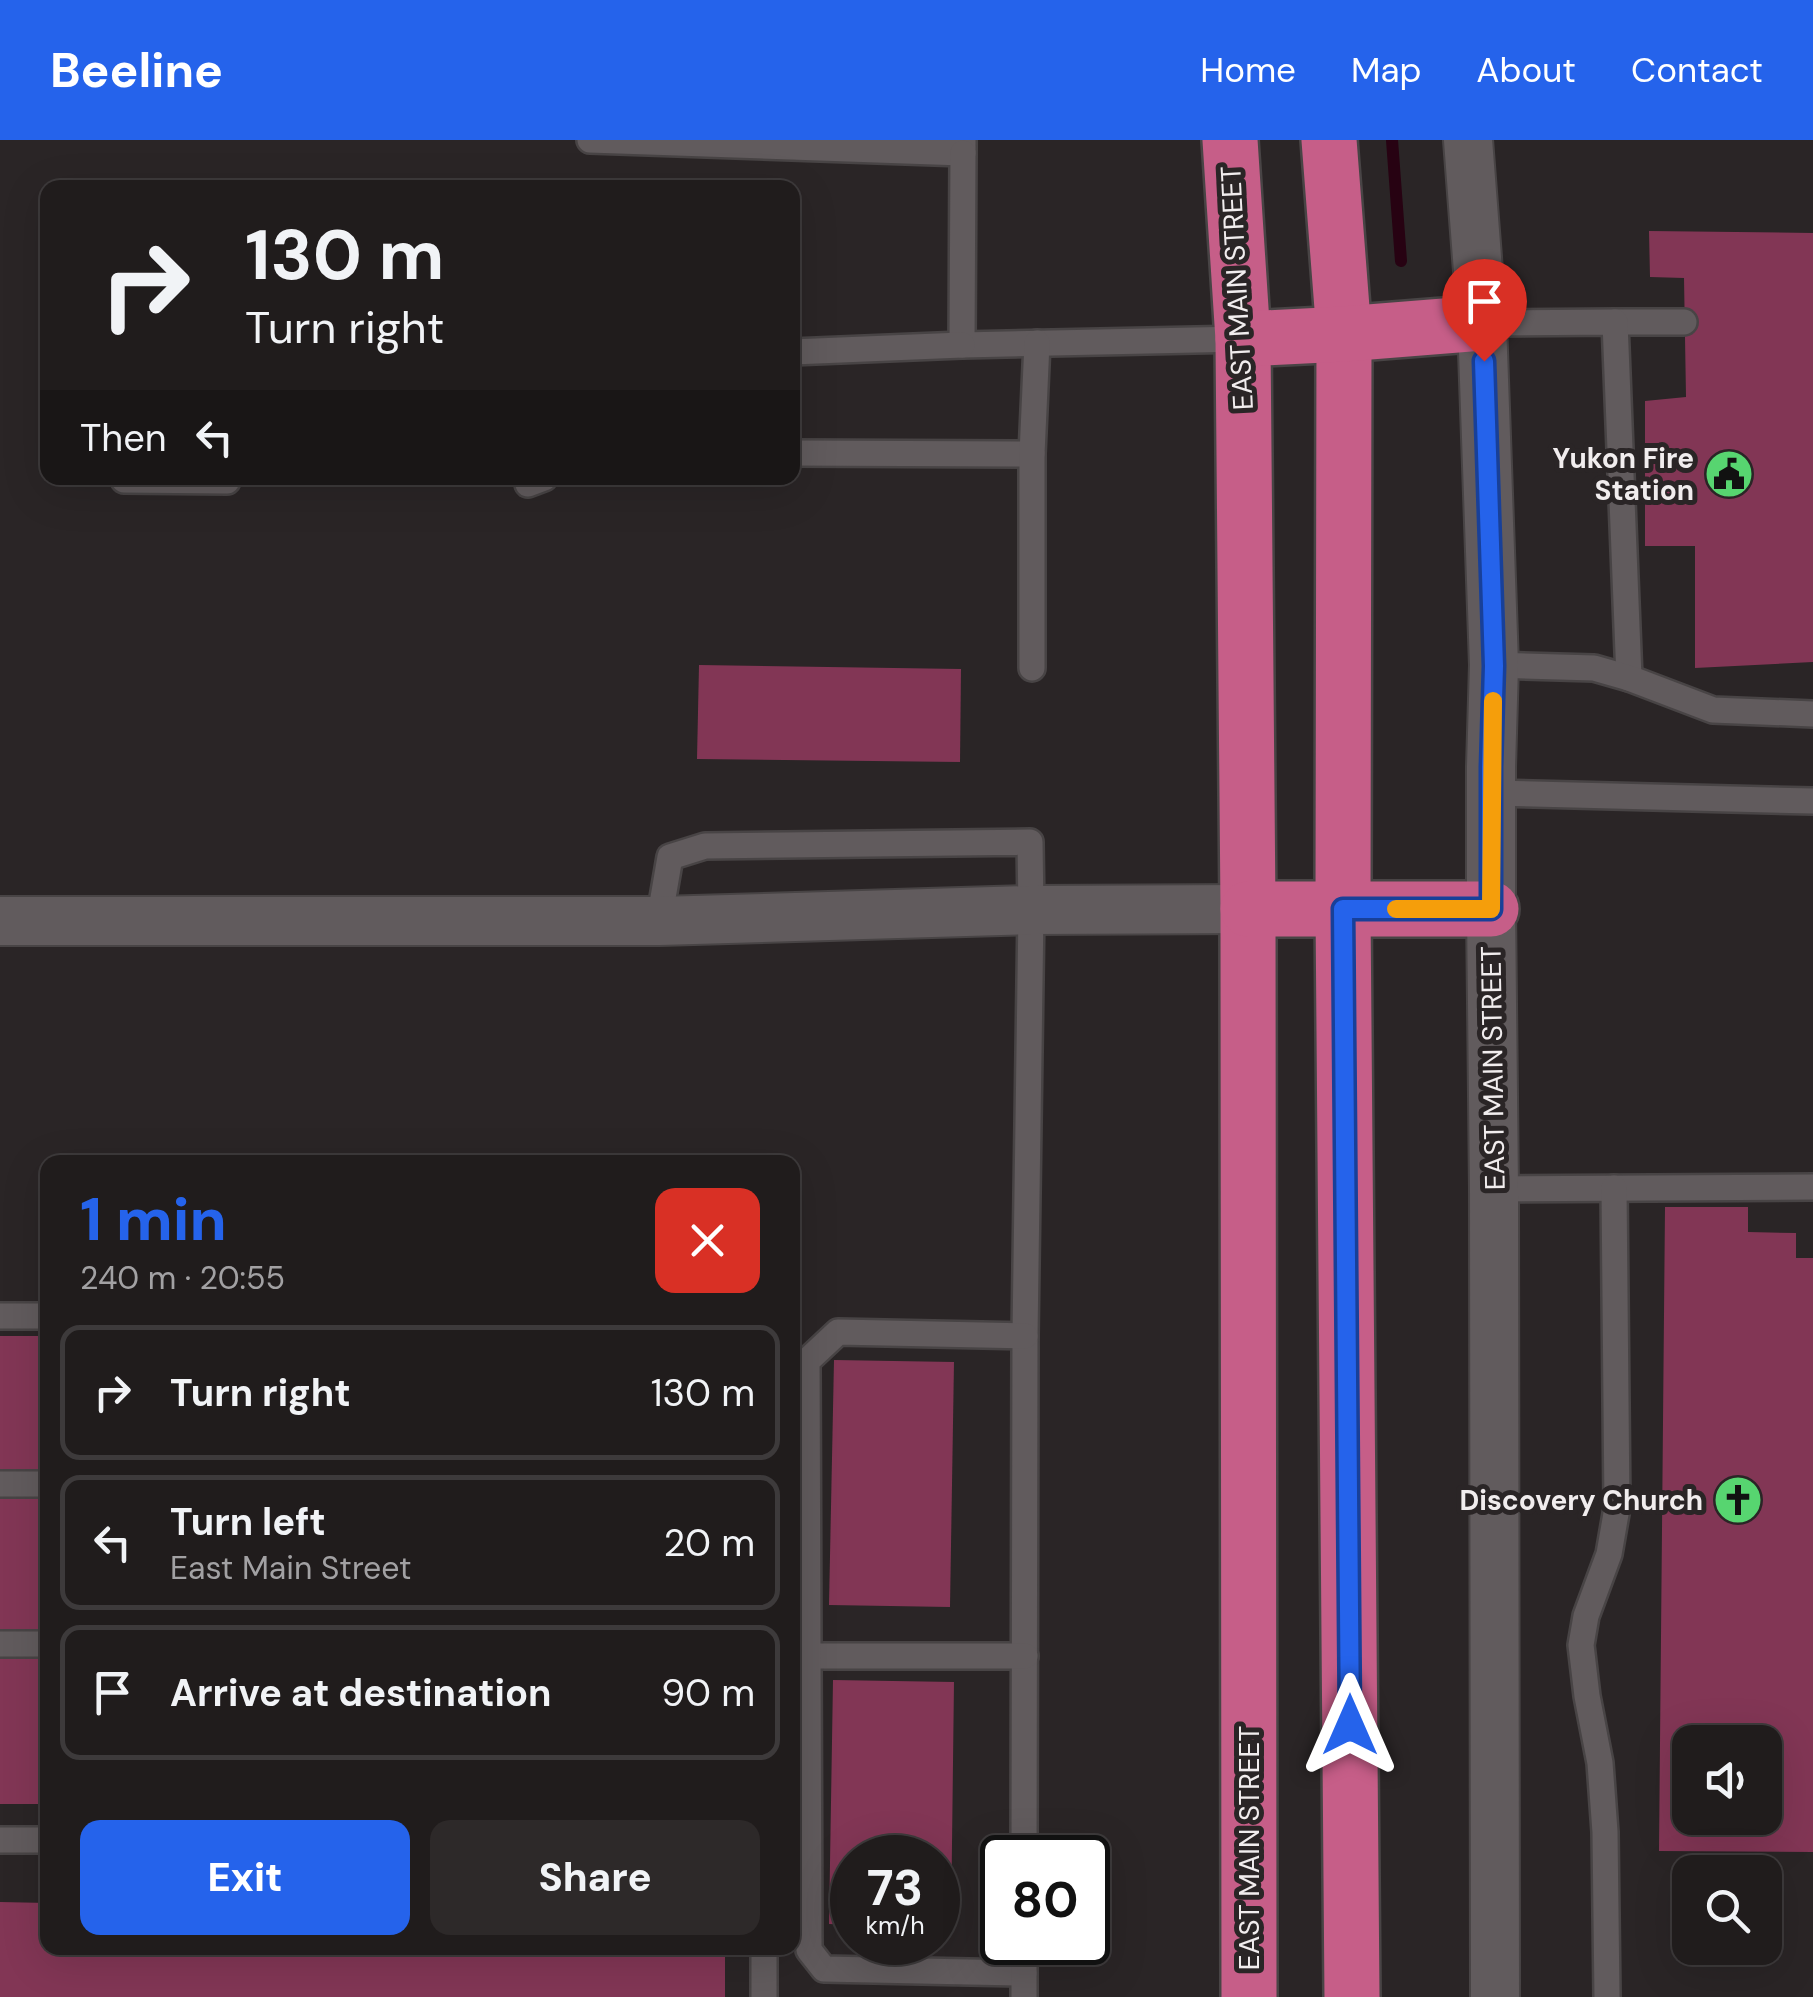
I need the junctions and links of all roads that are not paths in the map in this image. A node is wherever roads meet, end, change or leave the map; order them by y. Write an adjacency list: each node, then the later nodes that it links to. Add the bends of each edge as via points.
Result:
1 (590, 140): 5 (lane)
2 (1230, 140): 10 (highway, EAST MAIN STREET)
3 (1329, 140): 9 (highway)
4 (1468, 140): 8 (street, EAST MAIN STREET)
5 (963, 146): 12 (lane)
6 (1615, 322): 7 (lane); 8 (lane); 18 (lane)
7 (1684, 322)
8 (1482, 323): 9 (highway); 16 (street, EAST MAIN STREET)
9 (1344, 334): 10 (highway); 23 (highway)
10 (1243, 339): 11 (lane); 22 (highway, EAST MAIN STREET)
11 (1037, 343): 12 (lane); 15 (lane)
12 (962, 345): 13 (lane)
13 (800, 352)
14 (800, 453): 15 (lane)
15 (1032, 454): 17 (lane)
16 (1494, 666): 18 (lane, via 1594,668); 20 (street, EAST MAIN STREET)
17 (1032, 668)
18 (1630, 678): 19 (lane, via 1713,710)
19 (1813, 714)
20 (1491, 794): 21 (lane); 24 (street, EAST MAIN STREET)
21 (1813, 801)
22 (1248, 909): 23 (highway); 25 (street); 46 (highway, EAST MAIN STREET)
23 (1343, 909): 24 (highway); 47 (highway)
24 (1491, 909): 30 (street, EAST MAIN STREET)
25 (1031, 910): 26 (street); 26 (lane, via 1030,842 705,846 670,857); 33 (lane)
26 (660, 921): 27 (street)
27 (0, 922)
28 (1813, 1187): 29 (lane)
29 (1614, 1188): 30 (lane); 49 (lane, via 1617,1508 1582,1644 1605,1832)
30 (1494, 1189): 48 (street, EAST MAIN STREET)
31 (0, 1316): 32 (lane)
32 (40, 1316)
33 (1025, 1336): 38 (lane, via 838,1332 807,1361); 39 (lane)
34 (0, 1484): 35 (lane)
35 (40, 1484)
36 (0, 1644): 37 (lane)
37 (40, 1644)
38 (808, 1656): 39 (lane); 44 (lane, via 809,1950 824,1969)
39 (1025, 1656): 40 (lane)
40 (1024, 1835)
41 (0, 1840): 42 (lane)
42 (40, 1840)
43 (764, 1955): 45 (lane)
44 (1024, 1985)
45 (764, 1997)
46 (1249, 1997)
47 (1352, 1997)
48 (1494, 1997)
49 (1607, 1997)

